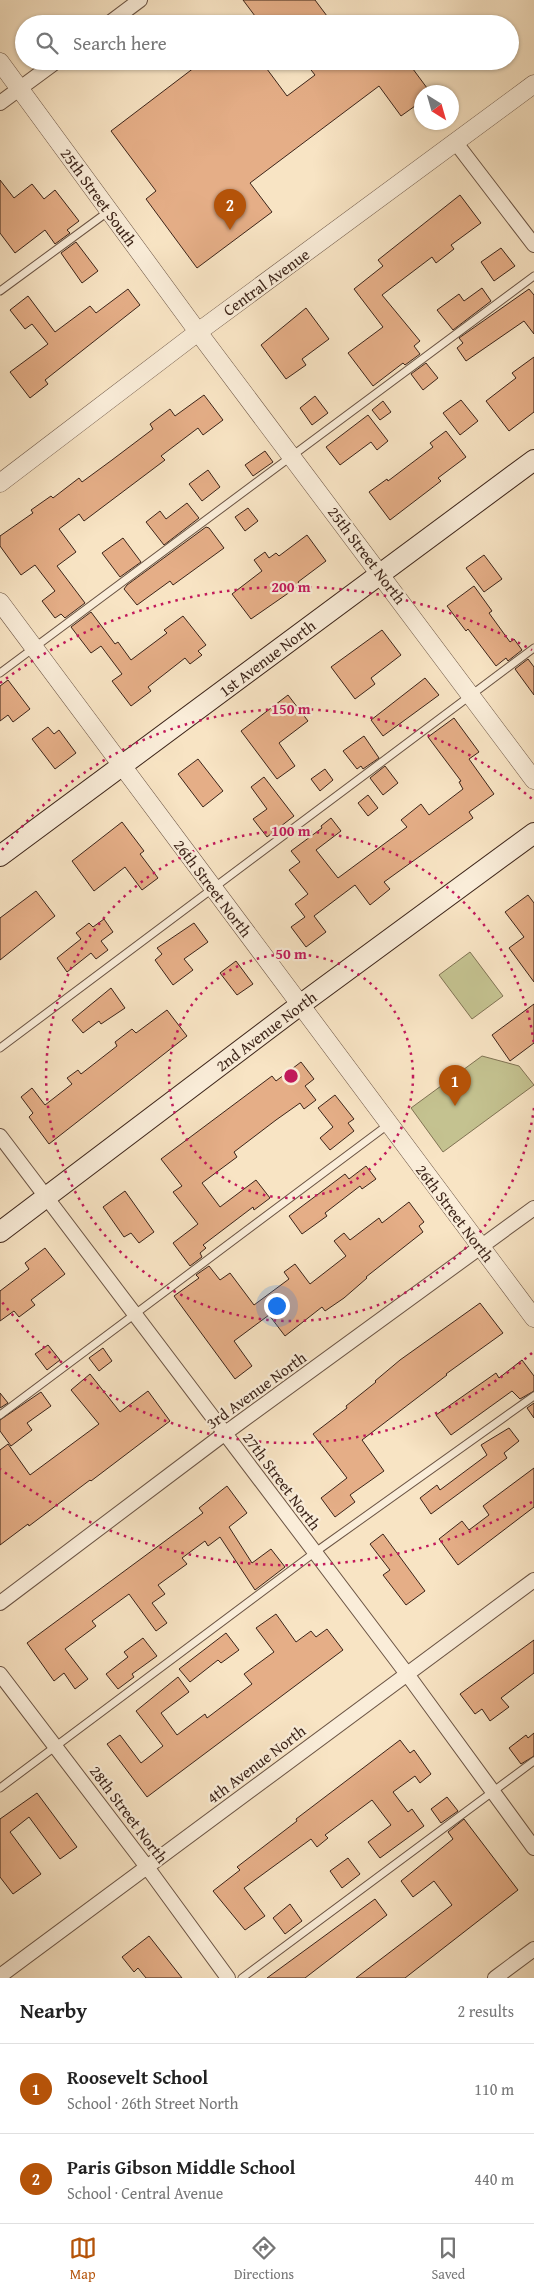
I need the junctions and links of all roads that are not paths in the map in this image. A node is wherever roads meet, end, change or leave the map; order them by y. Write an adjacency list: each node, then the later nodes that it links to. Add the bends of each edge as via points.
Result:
1 (140, 0): 2 (street)
2 (120, 15)
3 (0, 62): 6 (street, 25th Street South)
4 (45, 70): 6 (street)
5 (534, 84): 8 (street, Central Avenue)
6 (20, 89): 7 (street); 9 (street, 25th Street South)
7 (0, 103)
8 (456, 142): 10 (street); 13 (street, Central Avenue)
9 (109, 210): 12 (lane); 13 (street, 25th Street South)
10 (534, 245)
11 (534, 276): 14 (lane)
12 (0, 291)
13 (198, 332): 14 (street, 25th Street North); 16 (street, Central Avenue)
14 (292, 456): 17 (street, 25th Street North); 19 (lane)
15 (534, 460): 17 (main road, 1st Avenue North)
16 (0, 483)
17 (380, 573): 22 (street, 25th Street North); 23 (main road, 1st Avenue North)
18 (0, 602): 19 (street, 26th Street North)
19 (34, 648): 21 (lane); 23 (street, 26th Street North)
20 (534, 648): 22 (lane)
21 (0, 673)
22 (471, 695): 24 (street, 25th Street North); 27 (lane)
23 (122, 766): 26 (main road, 1st Avenue North); 27 (street, 26th Street North)
24 (534, 780)
25 (534, 832): 28 (main road, 2nd Avenue North)
26 (0, 856)
27 (214, 889): 28 (street, 26th Street North); 29 (lane)
28 (300, 1005): 30 (street, 26th Street North); 32 (main road, 2nd Avenue North)
29 (0, 1048)
30 (389, 1124): 35 (street, 26th Street North); 36 (lane)
31 (0, 1136): 32 (street, 27th Street North)
32 (45, 1198): 34 (main road, 2nd Avenue North); 36 (street, 27th Street North)
33 (534, 1208): 35 (street, 3rd Avenue North)
34 (0, 1232)
35 (481, 1247): 37 (street, 26th Street North); 40 (street, 3rd Avenue North)
36 (134, 1315): 39 (lane); 40 (street, 27th Street North)
37 (534, 1318)
38 (534, 1396): 41 (lane)
39 (0, 1415)
40 (224, 1434): 41 (street, 27th Street North); 43 (street, 3rd Avenue North)
41 (314, 1553): 45 (street, 27th Street North); 46 (lane)
42 (534, 1580): 45 (street, 4th Avenue North)
43 (0, 1603)
44 (0, 1674): 46 (street, 28th Street North)
45 (406, 1674): 49 (street, 27th Street North); 51 (street, 4th Avenue North)
46 (55, 1746): 48 (lane); 51 (street, 28th Street North)
47 (534, 1761): 49 (lane)
48 (0, 1788)
49 (493, 1792): 50 (street, 27th Street North); 55 (lane)
50 (534, 1848)
51 (148, 1867): 53 (street, 4th Avenue North); 54 (street, 28th Street North)
52 (534, 1949): 56 (street)
53 (0, 1976)
54 (228, 1978)
55 (242, 1978)
56 (495, 1978)

